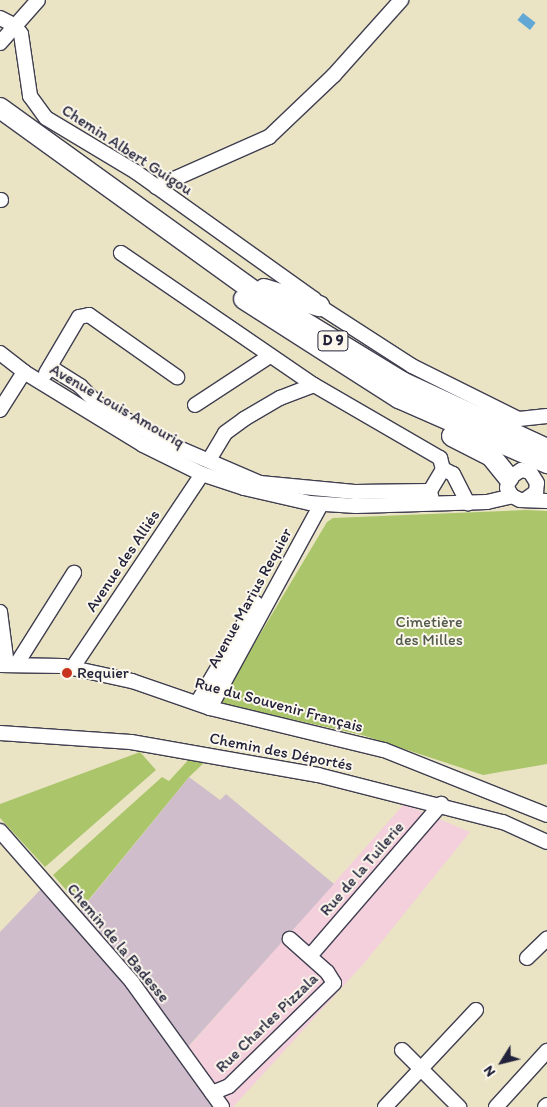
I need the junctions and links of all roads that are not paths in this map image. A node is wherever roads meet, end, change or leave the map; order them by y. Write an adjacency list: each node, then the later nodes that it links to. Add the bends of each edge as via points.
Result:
1 (38, 0): 4 (street)
2 (401, 0): 8 (street, via 334,75 269,137)
3 (0, 18): 4 (street)
4 (14, 25): 5 (street); 8 (street, Chemin Albert Guigou, via 24,48 24,73 30,96 46,118)
5 (0, 43)
6 (0, 108): 9 (highway, D 9)
7 (0, 124): 14 (highway, D 9)
8 (156, 187): 11 (street, Chemin Albert Guigou)
9 (136, 205): 12 (highway, via 198,242 267,291); 27 (highway, D 9, via 258,294)
10 (121, 253): 16 (street)
11 (260, 263): 12 (street, Chemin Albert Guigou, via 279,283); 13 (street, Chemin Albert Guigou, via 314,298)
12 (280, 295): 13 (highway)
13 (323, 309): 24 (street, Chemin Albert Guigou, via 412,366 472,398 519,419)
14 (266, 315): 27 (highway, D 9, via 398,398); 29 (highway, D 9, via 316,358 386,404 491,456)
15 (0, 354): 18 (street, Avenue Louis Amouriq)
16 (270, 356): 21 (street); 22 (street)
17 (50, 367): 19 (street, via 79,317 89,315); 20 (street); 25 (street, via 80,386 96,403 168,443)
18 (24, 372): 20 (street, Avenue Louis Amouriq); 23 (street)
19 (177, 377)
20 (39, 381): 28 (street, Avenue Louis Amouriq, via 143,446)
21 (314, 385): 25 (street, via 280,398 244,418 226,433); 26 (street, via 440,458)
22 (195, 405)
23 (0, 410)
24 (547, 416)
25 (210, 460): 30 (street, via 260,483)
26 (443, 469): 30 (street); 33 (street, via 453,474)
27 (543, 473): 29 (street, via 521,470); 31 (street, via 533,496)
28 (202, 474): 34 (street, Avenue Louis Amouriq, via 253,491); 38 (street, Avenue des Alliés)
29 (509, 486): 31 (street); 33 (street, Avenue Louis Amouriq, via 487,502)
30 (431, 498): 33 (street, Avenue Louis Amouriq); 34 (street, Avenue Louis Amouriq)
31 (525, 500): 32 (street)
32 (547, 501)
33 (468, 503)
34 (316, 504): 39 (street, Avenue Marius Requier)
35 (74, 573): 37 (street)
36 (0, 612): 37 (street)
37 (7, 665): 38 (street, Rue du Souvenir Français)
38 (73, 667): 39 (street, Rue du Souvenir Français, via 132,681)
39 (204, 705): 42 (street, Rue du Souvenir Français, via 384,750)
40 (0, 733): 41 (street, Chemin des Déportés, via 96,738 165,747 318,775)
41 (441, 804): 44 (street, Chemin des Déportés, via 503,822); 47 (street, Rue de la Tuilerie)
42 (547, 815)
43 (0, 831): 53 (street, Chemin de la Badesse, via 132,982)
44 (547, 842)
45 (290, 938): 47 (street)
46 (547, 939): 48 (street)
47 (310, 956): 53 (street, Rue Charles Pizzala, via 334,983 330,990 229,1086)
48 (527, 958)
49 (476, 1010): 52 (street)
50 (402, 1050): 52 (street)
51 (547, 1051): 57 (street)
52 (421, 1069): 55 (street); 56 (street)
53 (212, 1092): 54 (street, Chemin de la Badesse)
54 (222, 1107)
55 (385, 1107)
56 (459, 1107)
57 (496, 1107)

